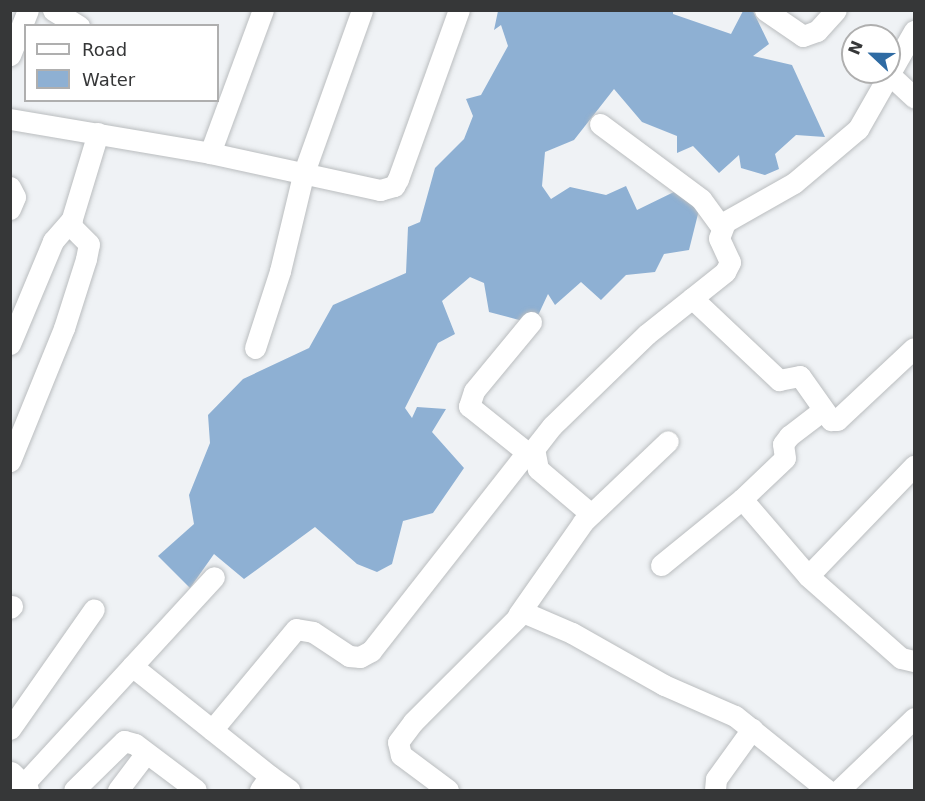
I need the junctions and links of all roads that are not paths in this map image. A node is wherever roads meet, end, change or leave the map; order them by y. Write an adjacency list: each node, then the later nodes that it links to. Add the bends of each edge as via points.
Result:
1 (28, 10): 10 (street)
2 (53, 10): 8 (street)
3 (263, 10): 18 (street)
4 (362, 10): 19 (street)
5 (459, 10): 19 (street, via 394,186 380,190)
6 (765, 10): 7 (street, via 803,36 817,31)
7 (836, 10)
8 (76, 24)
9 (915, 31): 11 (street)
10 (10, 55)
11 (901, 56)
12 (885, 84): 23 (street, via 866,118 843,145 794,183)
13 (900, 84): 14 (street)
14 (915, 97)
15 (10, 119): 17 (street)
16 (600, 124): 23 (street, via 701,199)
17 (98, 133): 18 (street); 22 (street)
18 (210, 153): 19 (street)
19 (303, 175): 27 (street, via 278,280)
20 (10, 188): 21 (street, via 15,197)
21 (10, 209)
22 (72, 219): 26 (street, via 53,241); 32 (street, via 73,230 89,244 86,259 64,328)
23 (721, 227): 24 (street, via 719,238 729,267)
24 (692, 298): 29 (street, via 779,380 798,374); 31 (street, via 647,334 552,426)
25 (531, 322): 31 (street, via 474,391 469,406)
26 (10, 344)
27 (255, 348)
28 (915, 348): 29 (street, via 837,420 831,420)
29 (823, 410): 34 (street, via 789,436 783,444 785,458)
30 (668, 441): 35 (street)
31 (530, 455): 35 (street, via 538,468); 46 (street, via 371,651 360,657 349,656 313,632 296,629)
32 (10, 461)
33 (915, 466): 37 (street)
34 (742, 499): 36 (street); 37 (street)
35 (591, 514): 40 (street)
36 (661, 565)
37 (808, 576): 41 (street, via 901,658)
38 (214, 577): 42 (street)
39 (94, 609): 44 (street)
40 (518, 615): 45 (street, via 531,613 664,685 719,707); 50 (street, via 398,742 401,755)
41 (915, 661)
42 (132, 666): 46 (street); 49 (street)
43 (915, 718): 58 (street)
44 (10, 729)
45 (752, 729): 56 (street, via 716,779); 57 (street)
46 (212, 730): 48 (street)
47 (146, 753): 51 (street, via 130,742 119,744); 52 (street); 53 (street)
48 (265, 783): 54 (street)
49 (19, 784)
50 (425, 784): 55 (street)
51 (74, 790)
52 (118, 790)
53 (196, 790)
54 (289, 790)
55 (448, 790)
56 (715, 790)
57 (827, 790)
58 (839, 790)

